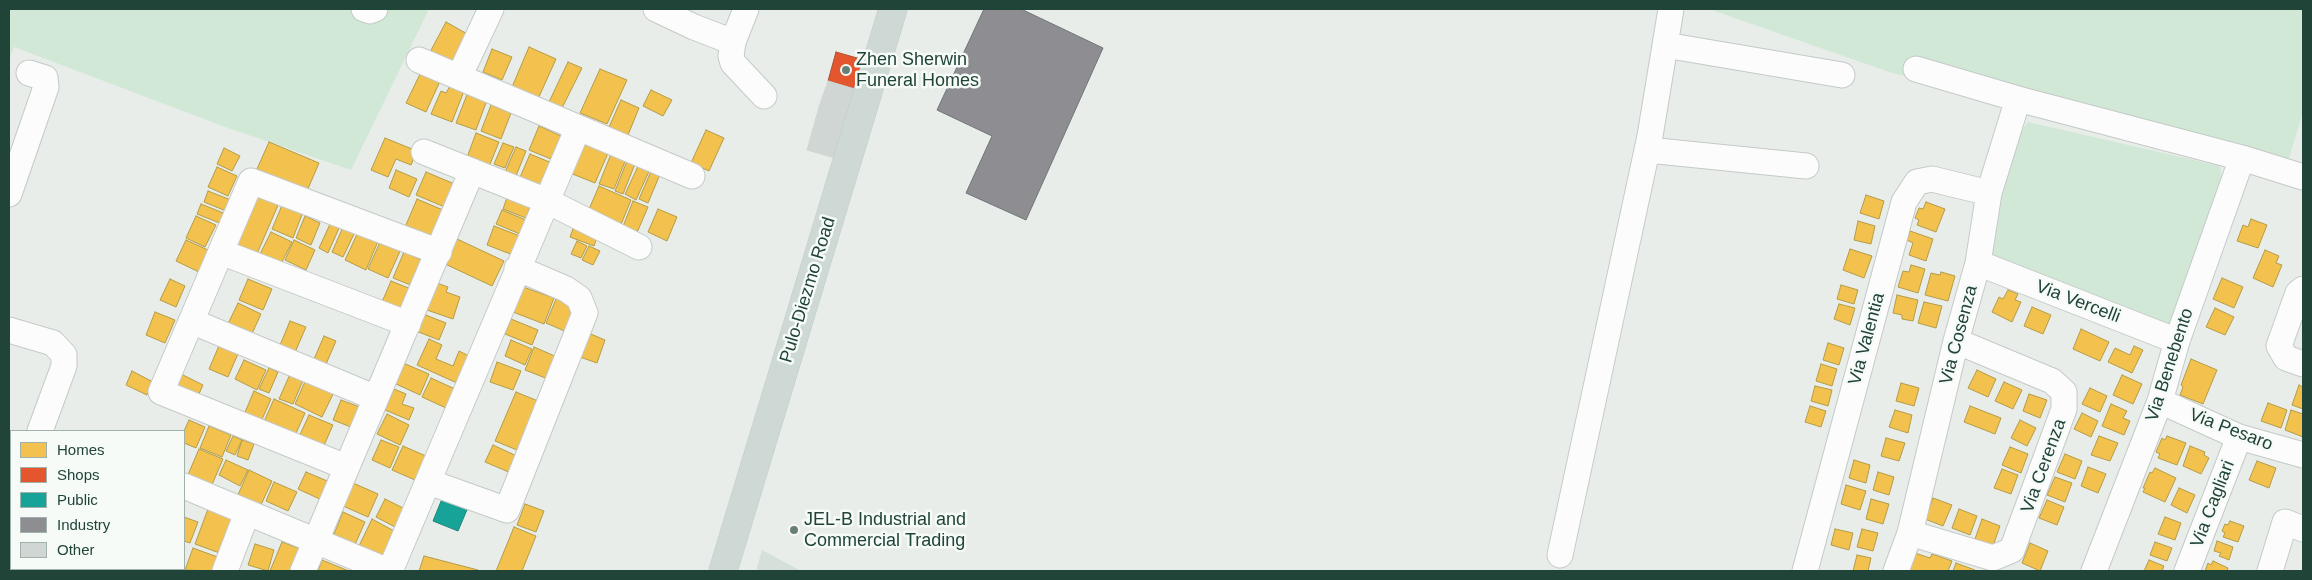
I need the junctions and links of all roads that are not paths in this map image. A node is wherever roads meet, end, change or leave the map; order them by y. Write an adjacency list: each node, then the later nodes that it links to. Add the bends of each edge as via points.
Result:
1 (364, 9): 2 (street)
2 (375, 9)
3 (491, 9): 14 (street)
4 (656, 9): 8 (street)
5 (746, 9): 8 (street)
6 (893, 9): 56 (main road, Pulo-Diezmo Road)
7 (1671, 9): 9 (street)
8 (734, 42): 15 (street, via 733,63)
9 (1665, 46): 13 (street); 18 (street)
10 (419, 60): 14 (street)
11 (1916, 69): 16 (street)
12 (29, 73): 26 (street, via 45,78 46,87)
13 (1842, 75)
14 (459, 77): 17 (street)
15 (764, 96)
16 (2018, 99): 20 (street); 25 (street, Via Cosenza)
17 (578, 128): 23 (street); 27 (street)
18 (1648, 150): 21 (street); 52 (street)
19 (424, 152): 22 (street)
20 (2242, 158): 24 (street); 38 (street, Via Benebento)
21 (1806, 166)
22 (472, 171): 27 (street); 30 (street)
23 (692, 176)
24 (2303, 177)
25 (1989, 193): 31 (street, Via Cosenza); 57 (street, Via Valentia, via 1932,180 1917,182 1904,202)
26 (9, 194)
27 (547, 201): 28 (street); 32 (street)
28 (639, 247)
29 (221, 252): 30 (street, via 250,181); 34 (street); 35 (street)
30 (439, 252): 35 (street)
31 (1978, 263): 37 (street, Via Cosenza); 38 (street, Via Vercelli)
32 (517, 268): 46 (street); 46 (street, via 566,289 579,298 585,313 507,510)
33 (2303, 289): 39 (street, via 2298,293 2279,346 2286,358)
34 (191, 321): 40 (street); 45 (street, via 161,392)
35 (408, 324): 40 (street)
36 (9, 330): 42 (street, via 53,343 64,355 64,366)
37 (1956, 341): 50 (street, Via Cosenza); 50 (street, Via Cerenza, via 2052,381 2064,392 2064,409 2012,550 1993,558)
38 (2177, 341): 41 (street, Via Benebento)
39 (2303, 364)
40 (376, 398): 45 (street)
41 (2160, 402): 43 (street, Via Pesaro); 59 (street, Via Benebento)
42 (40, 430)
43 (2239, 437): 44 (street, Via Pesaro); 60 (street, Via Cagliari)
44 (2303, 455)
45 (346, 467): 51 (street)
46 (429, 482): 55 (street)
47 (185, 486): 48 (street)
48 (247, 513): 51 (street); 53 (street)
49 (2303, 529): 61 (street, via 2285,522)
50 (1910, 533): 58 (street, Via Cosenza)
51 (314, 542): 54 (street); 55 (street)
52 (1560, 554)
53 (225, 571)
54 (303, 571)
55 (389, 571)
56 (723, 571)
57 (1804, 571)
58 (1896, 571)
59 (2094, 571)
60 (2187, 571)
61 (2270, 571)

